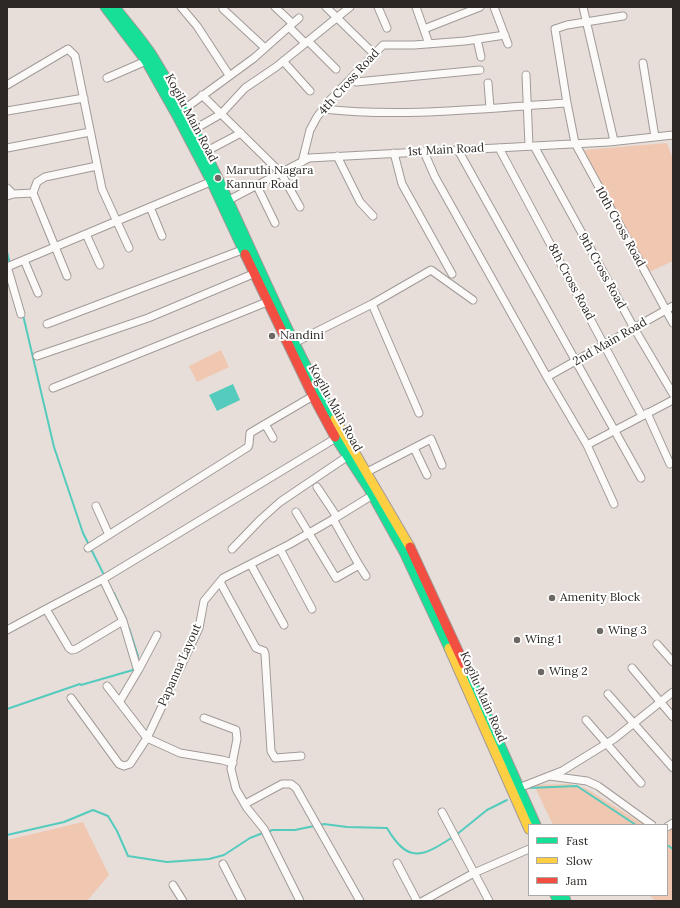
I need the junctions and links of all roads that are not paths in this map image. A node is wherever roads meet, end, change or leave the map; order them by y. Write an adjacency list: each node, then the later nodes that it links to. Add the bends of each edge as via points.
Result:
1 (105, 7): 28 (main road, Kogilu Main Road)
2 (115, 7): 46 (main road, Kogilu Main Road, via 151,54)
3 (181, 7): 33 (street)
4 (275, 7): 17 (street)
5 (326, 7): 15 (street)
6 (350, 7): 15 (street)
7 (378, 7): 18 (street)
8 (416, 7): 19 (street)
9 (480, 7): 19 (street)
10 (494, 7): 20 (street)
11 (583, 7): 16 (street)
12 (223, 9): 25 (street)
13 (623, 16): 16 (street)
14 (299, 18): 17 (street)
15 (336, 18): 22 (street); 26 (street)
16 (587, 21): 42 (street, 10th Cross Road, via 555,29); 54 (street)
17 (290, 25): 22 (street); 25 (street)
18 (387, 28)
19 (424, 29): 23 (street)
20 (505, 35): 21 (street, 4th Cross Road); 24 (street)
21 (477, 39): 23 (street, 4th Cross Road); 27 (street)
22 (307, 42): 29 (street); 31 (street)
23 (429, 44): 26 (street, 4th Cross Road, via 383,45)
24 (508, 44)
25 (265, 48): 33 (street)
26 (374, 54): 35 (street, 4th Cross Road)
27 (481, 57)
28 (146, 61): 36 (street); 67 (main road, Kogilu Main Road)
29 (283, 61): 39 (street); 48 (street, via 245,88)
30 (643, 63): 53 (street)
31 (336, 69)
32 (480, 70): 35 (street, via 356,82)
33 (230, 75): 40 (street)
34 (526, 75): 43 (street)
35 (352, 77): 45 (street, 4th Cross Road)
36 (107, 78)
37 (488, 83): 44 (street)
38 (7, 85): 41 (street, via 68,49 75,56)
39 (310, 91)
40 (202, 95): 46 (street); 48 (street)
41 (84, 98): 47 (street); 50 (street)
42 (567, 103): 43 (street); 55 (street, 10th Cross Road)
43 (527, 106): 44 (street); 56 (street)
44 (490, 108): 45 (street, via 436,112 350,112)
45 (323, 109): 64 (street, 4th Cross Road, via 310,130)
46 (183, 110): 49 (main road, Kogilu Main Road)
47 (7, 111)
48 (221, 114): 49 (street); 51 (street)
49 (193, 130): 60 (main road, Kogilu Main Road)
50 (90, 132): 57 (street); 65 (street)
51 (241, 133): 60 (street); 66 (street)
52 (673, 135): 53 (street, 1st Main Road)
53 (655, 137): 54 (street, 1st Main Road)
54 (614, 141): 55 (street, 1st Main Road)
55 (575, 143): 56 (street, 1st Main Road); 94 (street, 10th Cross Road)
56 (532, 146): 58 (street, 1st Main Road); 98 (street, 9th Cross Road)
57 (7, 148)
58 (499, 148): 59 (street, 1st Main Road); 100 (street, 8th Cross Road)
59 (458, 150): 61 (street, 1st Main Road); 102 (street)
60 (205, 152): 67 (main road, Kogilu Main Road)
61 (424, 152): 62 (street, 1st Main Road); 103 (street, via 435,177)
62 (394, 153): 63 (street, 1st Main Road); 87 (street, via 402,184)
63 (337, 156): 64 (street, 1st Main Road, via 310,158); 75 (street, via 360,202)
64 (302, 162): 66 (street, 1st Main Road)
65 (97, 166): 70 (street, via 45,177 37,182); 76 (street, via 102,189)
66 (281, 173): 68 (street, 1st Main Road); 74 (street)
67 (215, 180): 72 (main road, Kogilu Main Road); 73 (street)
68 (257, 186): 72 (street, 1st Main Road); 77 (street)
69 (7, 188): 71 (street)
70 (33, 193): 71 (street); 80 (street)
71 (10, 195)
72 (225, 202): 82 (main road, Kogilu Main Road); 99 (main road, Kogilu Main Road)
73 (150, 207): 76 (street); 79 (street)
74 (300, 207)
75 (373, 216)
76 (116, 222): 78 (street); 81 (street)
77 (274, 223)
78 (86, 234): 80 (street); 84 (street)
79 (162, 236)
80 (55, 247): 83 (street); 88 (street)
81 (129, 248)
82 (242, 250): 86 (main road, Kogilu Main Road); 97 (street)
83 (24, 260): 85 (street); 89 (street)
84 (100, 265)
85 (7, 267): 95 (street)
86 (254, 274): 91 (main road, Kogilu Main Road); 101 (street, via 148,318)
87 (452, 274)
88 (67, 276)
89 (38, 293)
90 (473, 300): 92 (street, via 431,270)
91 (267, 302): 99 (main road, Kogilu Main Road); 104 (street)
92 (372, 304): 99 (street); 108 (street)
93 (673, 306): 94 (street, 2nd Main Road)
94 (666, 310): 96 (street, 10th Cross Road); 98 (street, 2nd Main Road)
95 (22, 314)
96 (673, 323)
97 (47, 324)
98 (634, 328): 100 (street, 2nd Main Road); 105 (street, 9th Cross Road)
99 (292, 344): 106 (main road, Kogilu Main Road); 119 (main road, Kogilu Main Road)
100 (605, 345): 102 (street, 2nd Main Road); 109 (street, 8th Cross Road)
101 (37, 356)
102 (575, 361): 103 (street, 2nd Main Road); 111 (street)
103 (547, 377): 114 (street)
104 (53, 388)
105 (673, 394)
106 (313, 396): 110 (street); 113 (main road, Kogilu Main Road)
107 (673, 400): 109 (street)
108 (419, 413)
109 (645, 415): 111 (street); 117 (street, 8th Cross Road)
110 (265, 424): 112 (street); 129 (street, via 250,432 248,447)
111 (615, 430): 114 (street); 121 (street)
112 (273, 438)
113 (336, 438): 116 (main road, Kogilu Main Road); 136 (street)
114 (587, 445): 124 (street)
115 (414, 448): 118 (street, via 431,439); 119 (street); 120 (street)
116 (348, 456): 123 (main road, Kogilu Main Road); 131 (street, via 280,502)
117 (670, 464)
118 (442, 465)
119 (367, 472): 123 (main road, Kogilu Main Road)
120 (427, 475)
121 (641, 478)
122 (317, 487): 127 (street)
123 (376, 494): 127 (street, Papanna Layout); 165 (main road, Kogilu Main Road, via 404,552 436,609)
124 (614, 504)
125 (96, 506): 129 (street)
126 (296, 512): 128 (street)
127 (335, 518): 128 (street, Papanna Layout); 134 (street)
128 (310, 532): 132 (street, Papanna Layout); 134 (street, via 336,578)
129 (108, 535): 130 (street)
130 (88, 548)
131 (232, 549)
132 (280, 549): 133 (street, Papanna Layout); 139 (street)
133 (251, 565): 137 (street, Papanna Layout, via 223,578); 141 (street)
134 (359, 565): 135 (street)
135 (366, 576)
136 (105, 578): 138 (street); 140 (street)
137 (220, 582): 158 (street, Papanna Layout, via 204,601 199,628); 160 (street, via 256,648 266,654 273,756)
138 (46, 609): 140 (street, via 72,650); 142 (street)
139 (312, 609)
140 (124, 621): 146 (street)
141 (284, 624)
142 (7, 630)
143 (157, 635): 146 (street)
144 (657, 644): 145 (street)
145 (673, 662)
146 (138, 668): 152 (street)
147 (632, 668): 153 (street)
148 (107, 686): 152 (street)
149 (673, 692): 153 (street)
150 (608, 694): 157 (street)
151 (71, 698): 158 (street, Papanna Layout, via 119,764 130,764)
152 (120, 701): 158 (street)
153 (661, 702): 154 (street); 157 (street)
154 (673, 717)
155 (204, 718): 161 (street, via 236,730)
156 (586, 720): 159 (street)
157 (634, 724): 159 (street); 162 (street)
158 (147, 738): 161 (street, via 180,753)
159 (607, 743): 163 (street); 164 (street)
160 (301, 756)
161 (233, 763): 166 (street, via 231,769 236,789)
162 (673, 768)
163 (549, 776): 165 (street); 169 (street, via 587,781 598,786)
164 (641, 784)
165 (516, 789): 168 (main road, Kogilu Main Road); 170 (main road, Kogilu Main Road)
166 (245, 804): 178 (street, via 266,832); 179 (street, via 282,784 291,784 296,788)
167 (442, 812): 174 (street)
168 (535, 824)
169 (651, 824)
170 (528, 826)
171 (528, 849): 174 (street)
172 (397, 863): 180 (street)
173 (223, 864): 177 (street)
174 (474, 873): 181 (street); 182 (street)
175 (174, 885): 176 (street)
176 (183, 901)
177 (242, 901)
178 (300, 901)
179 (360, 901)
180 (417, 901)
181 (423, 901)
182 (489, 901)

